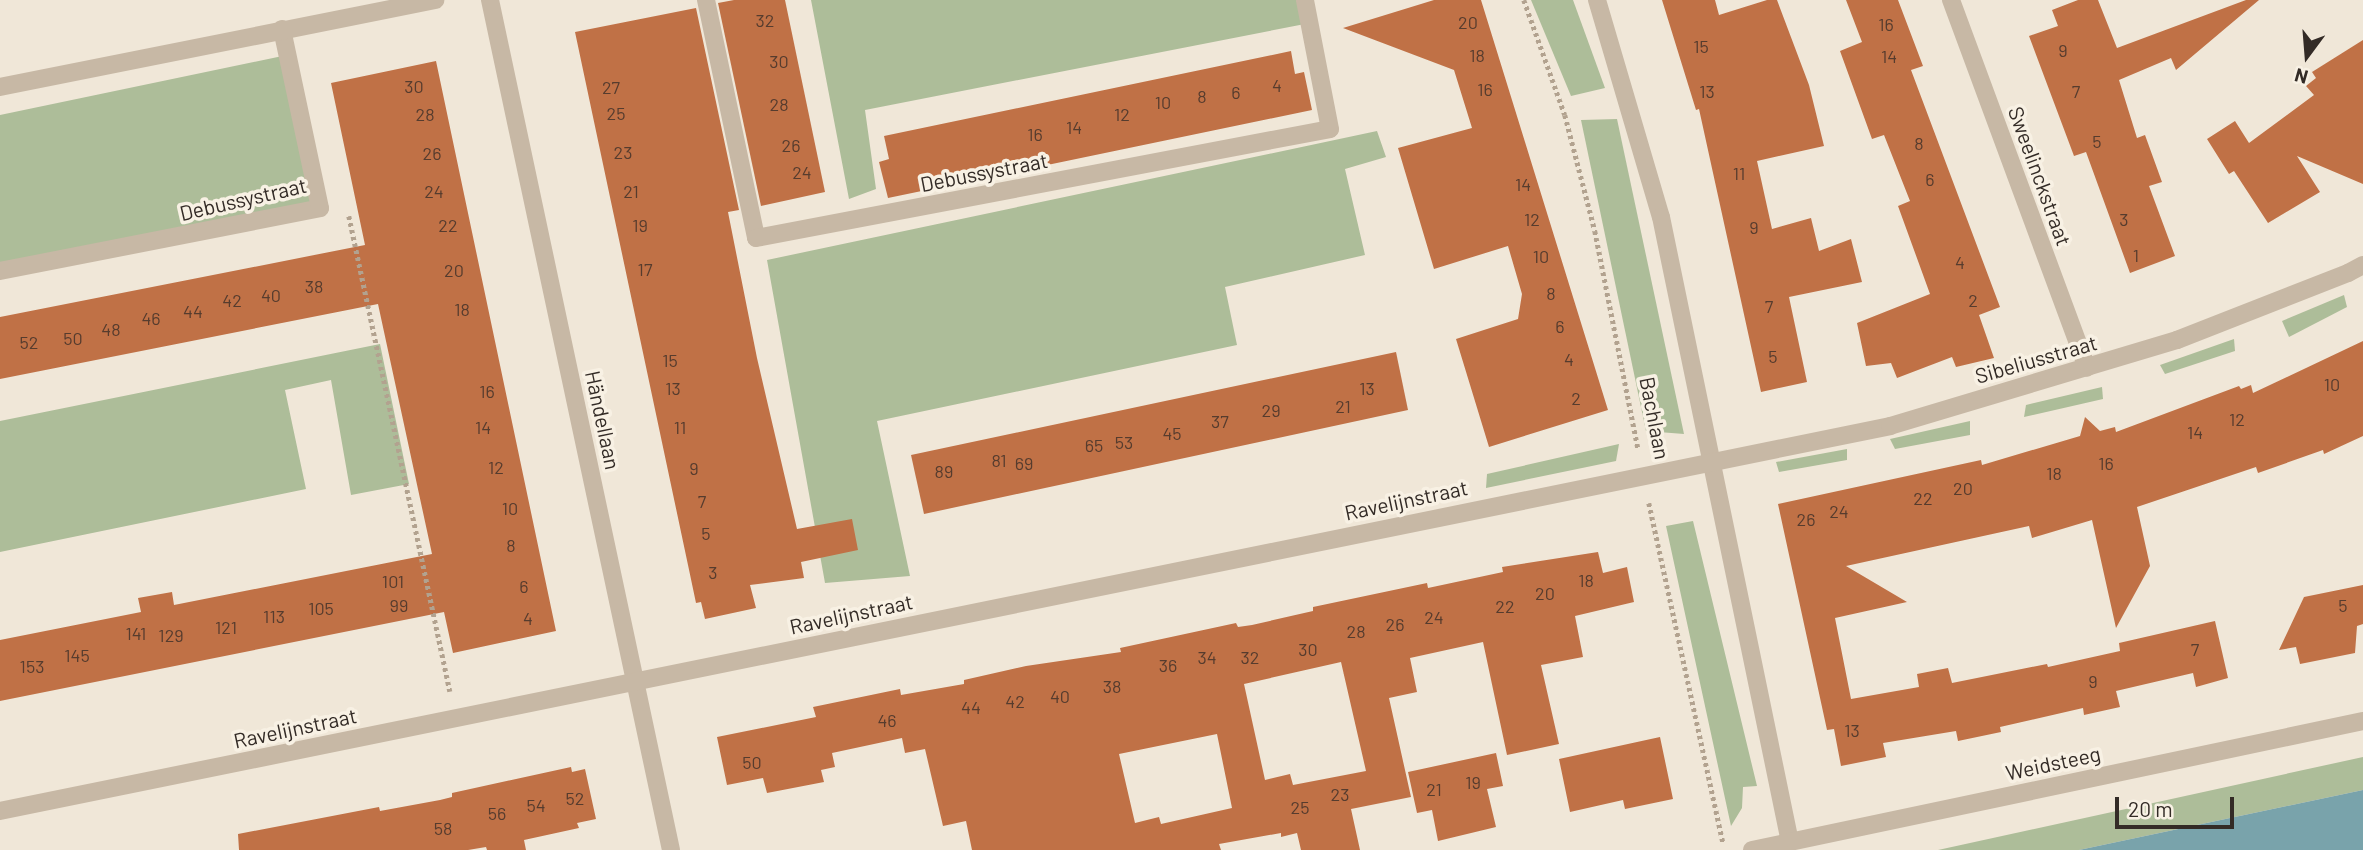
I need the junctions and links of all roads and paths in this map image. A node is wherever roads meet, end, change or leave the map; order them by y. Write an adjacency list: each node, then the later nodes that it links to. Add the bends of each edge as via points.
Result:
1 (435, 0): 8 (street)
2 (490, 0): 16 (street, Händellaan)
3 (706, 0): 4 (street, Debussystraat, via 756,238 1329,129)
4 (1305, 0)
5 (1524, 0): 15 (path, Bachlaan, via 1565,114 1595,231)
6 (1597, 0): 14 (street, via 1661,217)
7 (1951, 0): 13 (street, Sweelinckstraat)
8 (282, 29): 9 (street); 12 (street, Debussystraat, via 320,208)
9 (0, 88)
10 (348, 214): 17 (path)
11 (2363, 265): 13 (street, Sibeliusstraat, via 2178,340)
12 (0, 271)
13 (2087, 369): 14 (street, Sibeliusstraat, via 1890,426)
14 (1710, 461): 15 (street, Ravelijnstraat); 20 (street)
15 (1643, 475): 16 (street, Ravelijnstraat); 22 (path, Bachlaan)
16 (635, 681): 17 (street, Ravelijnstraat); 21 (street, Händellaan)
17 (456, 718): 19 (street, Ravelijnstraat)
18 (2363, 721): 20 (street, Weidsteeg)
19 (0, 811)
20 (1790, 842): 23 (street, Weidsteeg)
21 (671, 850)
22 (1724, 850)
23 (1752, 850)

